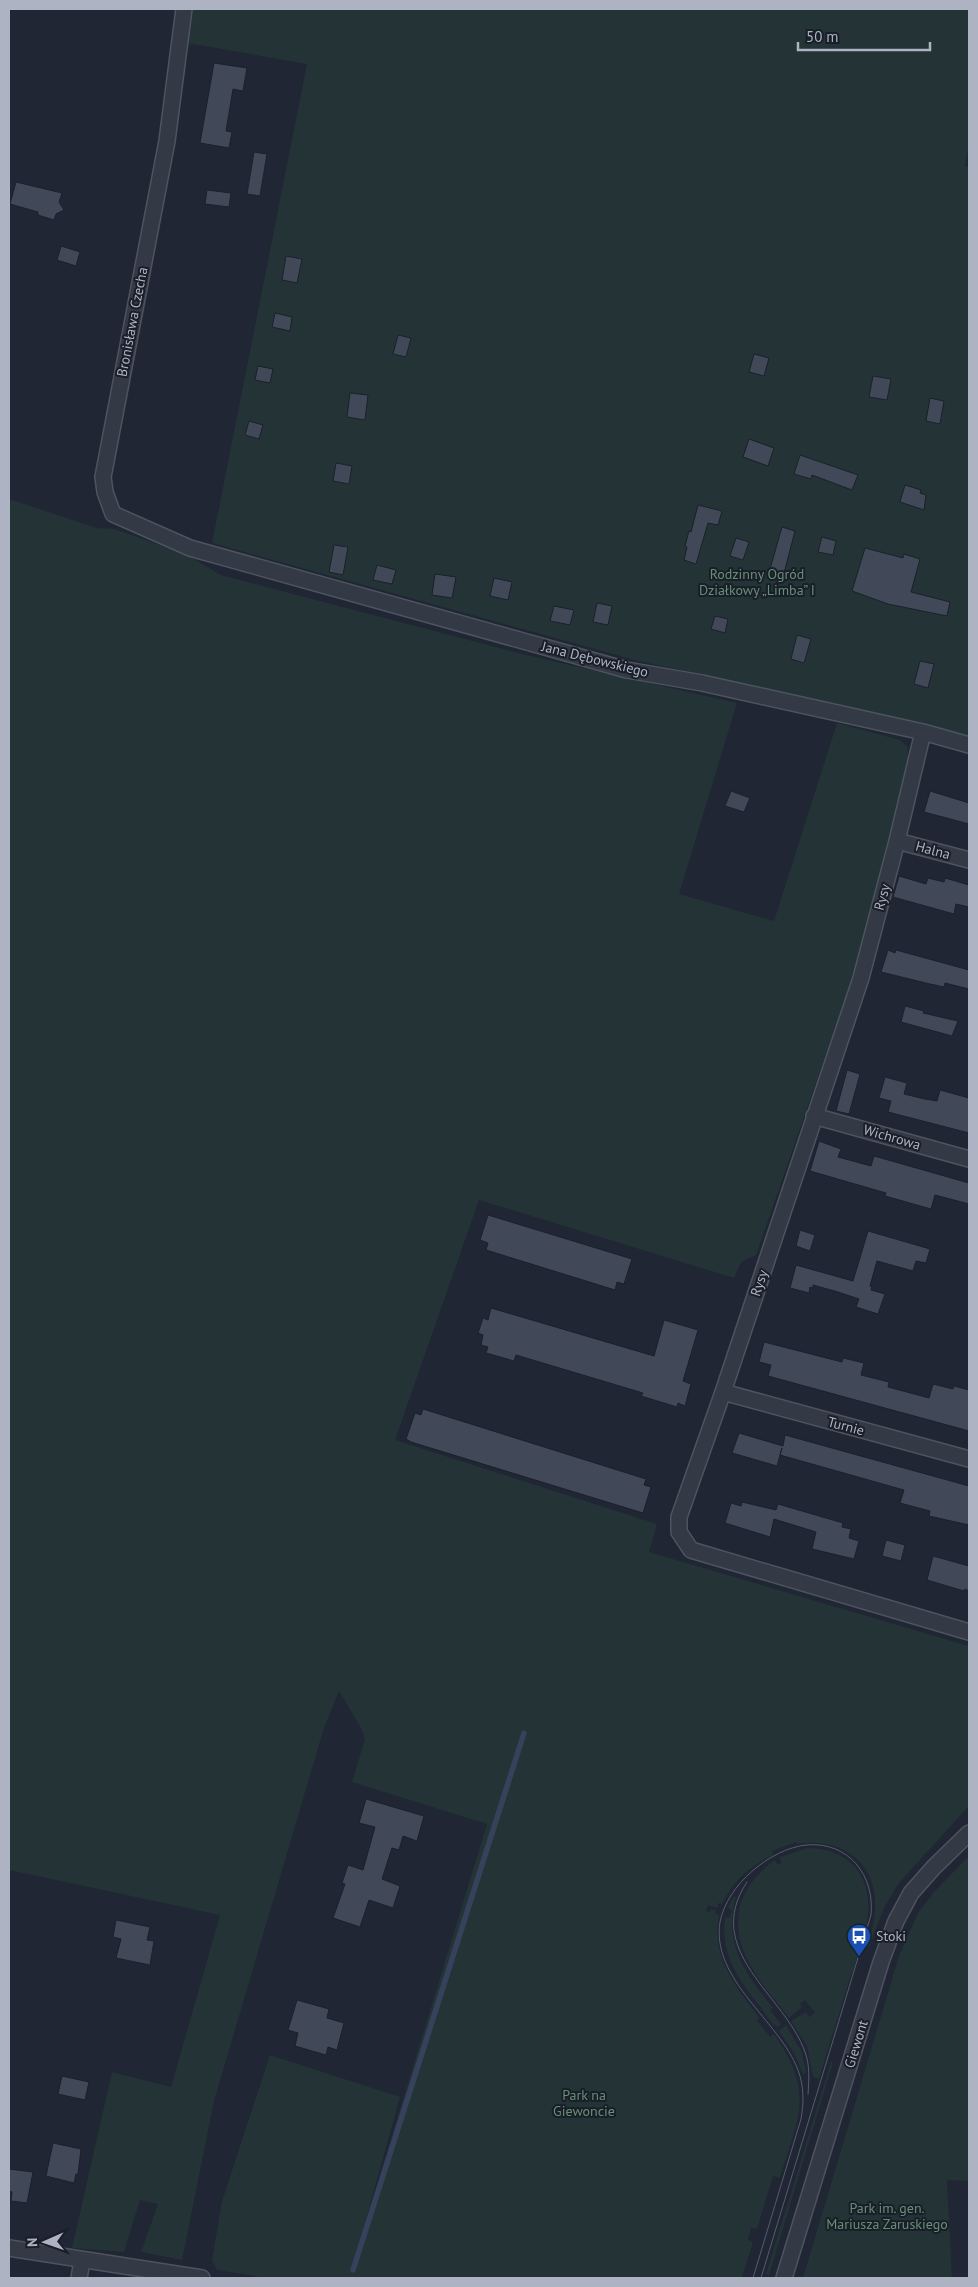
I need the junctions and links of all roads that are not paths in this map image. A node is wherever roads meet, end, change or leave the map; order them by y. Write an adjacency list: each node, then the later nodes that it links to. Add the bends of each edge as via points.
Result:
1 (184, 9): 2 (street, Bronisława Czecha, via 167,141 103,478 113,514 190,548)
2 (225, 557): 3 (street, Jana Dębowskiego, via 627,670 702,683)
3 (923, 732): 4 (street, Jana Dębowskiego); 5 (street, Rysy)
4 (969, 745)
5 (898, 841): 6 (street, Halna); 7 (street, Rysy, via 860,978)
6 (969, 860)
7 (814, 1116): 8 (street, Wichrowa); 9 (street, Rysy)
8 (969, 1159)
9 (723, 1392): 10 (street, Turnie); 11 (street, Rysy, via 679,1517 679,1532 691,1550)
10 (969, 1459)
11 (969, 1632)
12 (969, 1833): 17 (street, Giewont, via 920,1881 896,1921)
13 (9, 2248): 14 (street)
14 (82, 2261): 15 (street); 16 (street)
15 (79, 2278)
16 (202, 2278)
17 (784, 2278)

